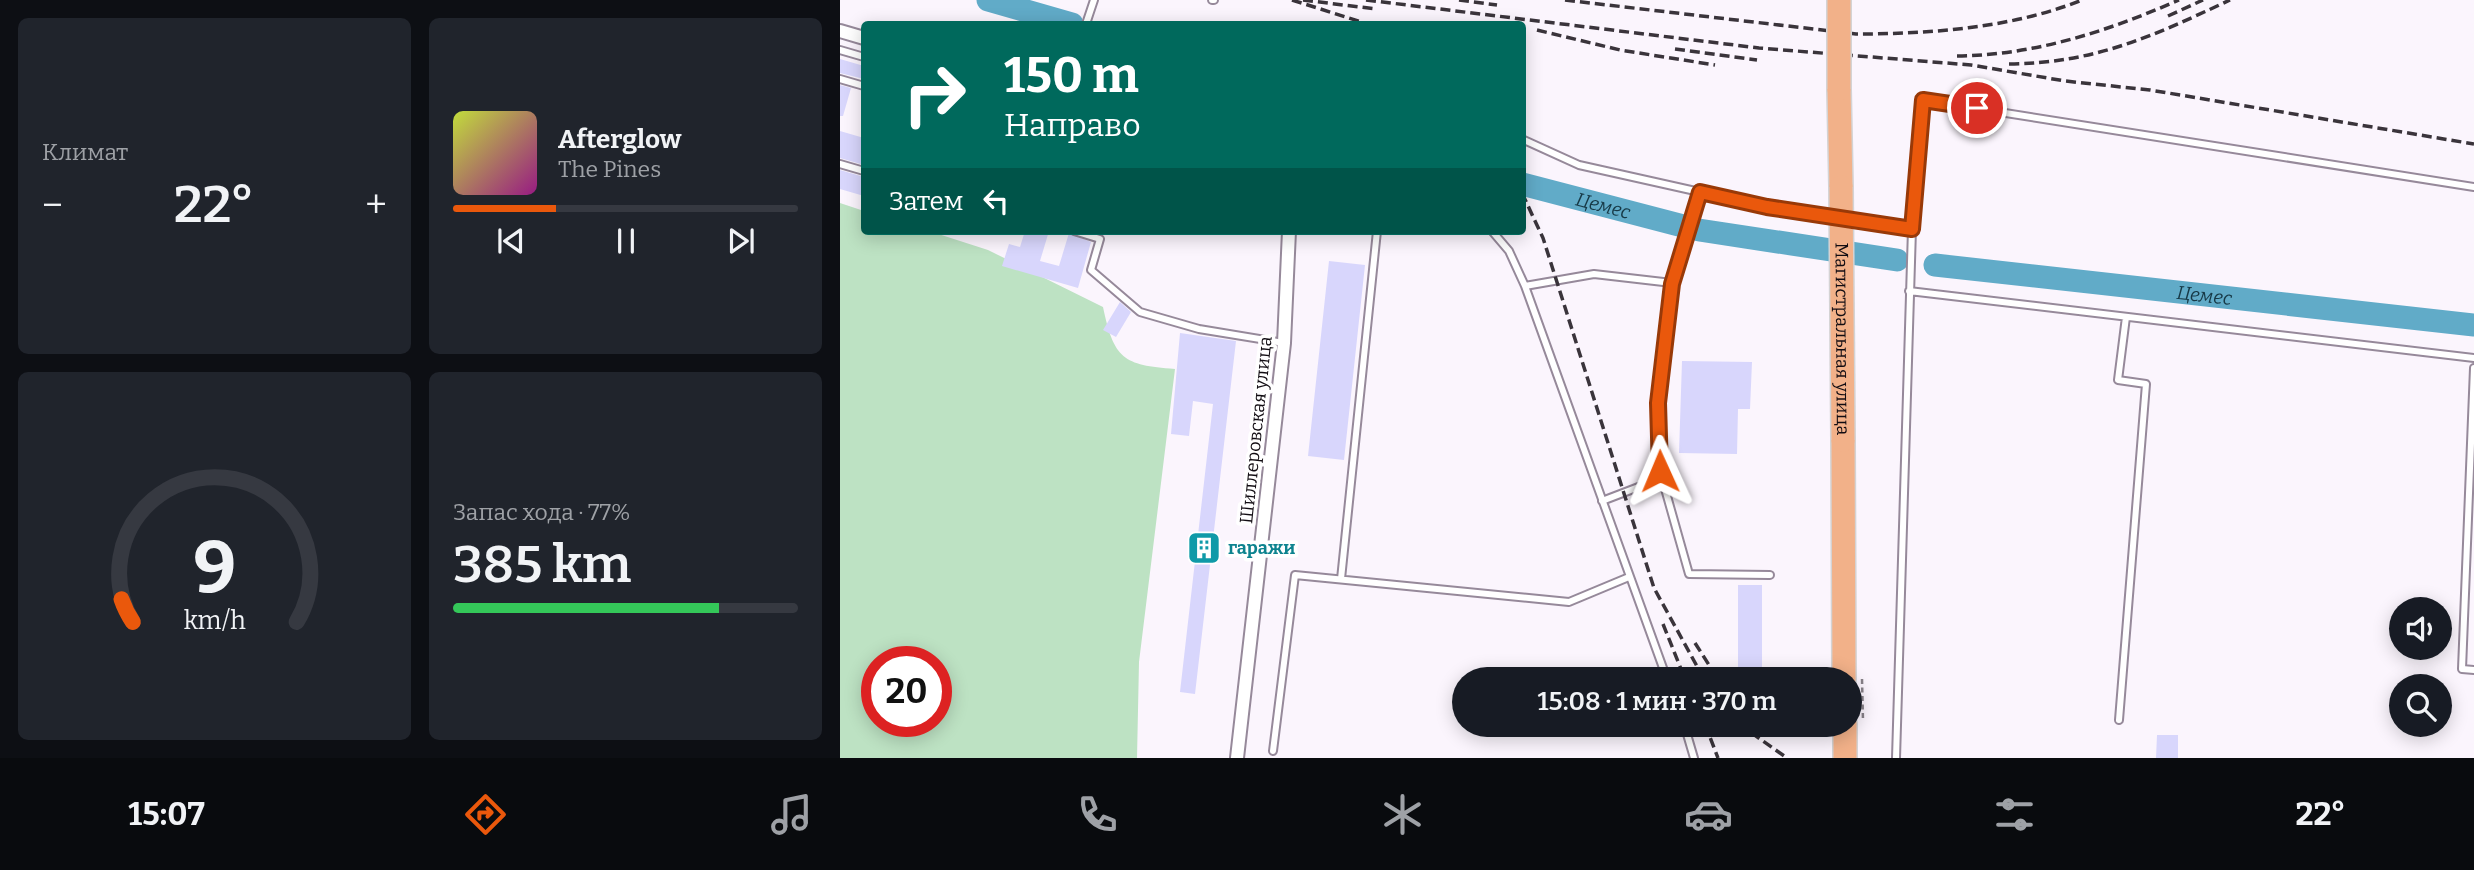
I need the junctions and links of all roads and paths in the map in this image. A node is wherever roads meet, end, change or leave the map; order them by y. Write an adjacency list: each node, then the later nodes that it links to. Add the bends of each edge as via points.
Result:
1 (1094, 0): 3 (lane)
2 (1839, 0): 33 (highway, Магистральная улица, bridge)
3 (1087, 21)
4 (840, 31): 5 (street)
5 (861, 36)
6 (840, 50): 7 (lane)
7 (861, 56)
8 (840, 79): 9 (lane)
9 (861, 85)
10 (1526, 141): 14 (lane, via 1579,165)
11 (840, 163): 12 (lane)
12 (861, 170)
13 (2474, 187): 15 (lane, via 1923,100)
14 (1700, 192): 15 (lane); 20 (lane)
15 (1912, 229): 22 (lane)
16 (1087, 235): 24 (lane, via 1100,239 1091,270 1140,312 1199,329)
17 (1289, 235): 24 (street, Шиллеровская улица)
18 (1377, 235): 31 (lane)
19 (1496, 235): 21 (lane, via 1510,251)
20 (1672, 284): 21 (lane, via 1594,274); 27 (lane, via 1658,403)
21 (1525, 286): 28 (lane)
22 (1909, 291): 23 (lane); 42 (lane)
23 (2126, 317): 25 (lane); 35 (lane, via 2118,380 2146,384)
24 (1284, 342): 39 (street, Шиллеровская улица)
25 (2474, 358)
26 (2474, 368): 34 (lane, via 2462,669)
27 (1662, 478): 28 (lane); 29 (lane, via 1689,574)
28 (1601, 501): 30 (lane)
29 (1770, 575)
30 (1629, 577): 31 (lane, via 1569,601); 32 (lane)
31 (1341, 579): 38 (lane, via 1295,575)
32 (1663, 667)
33 (1844, 667)
34 (2474, 670)
35 (2119, 720)
36 (1688, 737): 40 (lane)
37 (1845, 737): 41 (highway)
38 (1273, 751)
39 (1237, 758)
40 (1694, 758)
41 (1845, 758)
42 (1896, 758)

